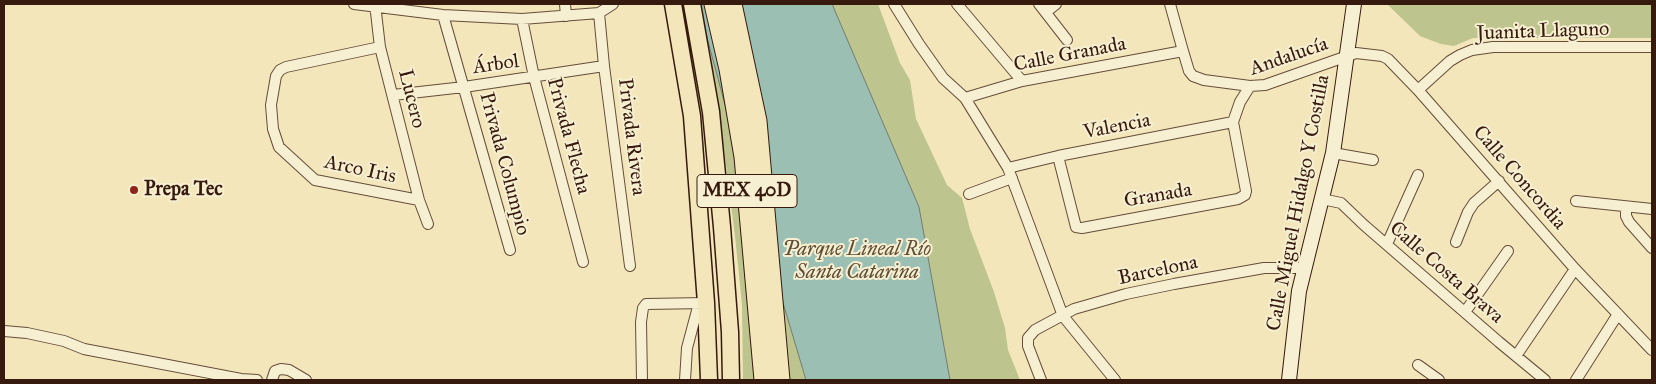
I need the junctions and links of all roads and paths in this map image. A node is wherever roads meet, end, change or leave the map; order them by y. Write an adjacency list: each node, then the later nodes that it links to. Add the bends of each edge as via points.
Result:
1 (354, 4): 13 (street)
2 (565, 4): 17 (street)
3 (613, 4): 15 (street)
4 (673, 4): 56 (main road, via 692,116)
5 (692, 4): 71 (main road, via 712,122 723,236)
6 (714, 4): 72 (highway, MEX 40D, via 744,158)
7 (732, 4): 73 (highway, MEX 40D, via 757,121)
8 (894, 4): 31 (street, via 943,78)
9 (957, 4): 26 (street)
10 (1056, 4): 14 (street)
11 (1170, 4): 22 (street)
12 (1354, 4): 23 (street, Calle Miguel Hidalgo Y Costilla)
13 (375, 5): 16 (street); 20 (street, Lucero)
14 (1043, 8): 19 (street)
15 (599, 12): 17 (street); 24 (street, Privada Rivera)
16 (443, 15): 18 (street); 28 (street, Privada Columpio)
17 (566, 16): 18 (street)
18 (522, 18): 25 (street, Privada Flecha)
19 (1067, 40)
20 (380, 47): 30 (street, Lucero); 42 (street, Arco Iris, via 280,70 271,105 274,129 279,147 315,180)
21 (1652, 47): 29 (street, Juanita Llaguno, via 1493,47 1472,50 1460,54)
22 (1183, 51): 26 (street, Calle Granada); 27 (street, via 1193,76)
23 (1347, 56): 27 (street, Andalucía, via 1265,85); 29 (street, Calle Concordia, via 1356,53 1388,59); 33 (street, Calle Miguel Hidalgo Y Costilla)
24 (604, 66): 25 (street, Árbol); 53 (street, Privada Rivera)
25 (534, 77): 28 (street, Árbol); 52 (street, Privada Flecha)
26 (1022, 81): 31 (street, Calle Granada)
27 (1250, 86): 32 (street, Andalucía)
28 (464, 87): 30 (street, Árbol); 50 (street, Privada Columpio)
29 (1418, 90): 39 (street, Calle Concordia)
30 (393, 95): 42 (street, Lucero)
31 (965, 98): 36 (street)
32 (1233, 122): 34 (street, Valencia); 34 (street, Granada, via 1246,191 1242,198 1228,201 1076,227)
33 (1333, 153): 35 (street); 41 (street, Calle Miguel Hidalgo Y Costilla)
34 (1058, 156): 36 (street, Valencia)
35 (1374, 160)
36 (1008, 168): 38 (street)
37 (1418, 175): 48 (street)
38 (1012, 178): 40 (street); 59 (street)
39 (1499, 182): 47 (street, via 1474,203); 55 (street, Calle Concordia)
40 (969, 194)
41 (1322, 199): 48 (street, Calle Costa Brava, via 1341,203); 54 (street, Calle Miguel Hidalgo Y Costilla)
42 (419, 200): 46 (street, Lucero)
43 (1576, 201): 44 (street)
44 (1626, 207): 45 (street); 49 (street, via 1629,222)
45 (1652, 209)
46 (428, 224)
47 (1456, 242)
48 (1386, 244): 57 (street, Calle Costa Brava)
49 (1652, 248)
50 (510, 250)
51 (1508, 251): 57 (street)
52 (583, 262)
53 (630, 266)
54 (1304, 268): 59 (street, Barcelona, via 1264,268 1174,284 1083,306); 76 (street, Calle Miguel Hidalgo Y Costilla)
55 (1575, 269): 58 (street, Calle Concordia); 62 (street)
56 (702, 303): 67 (street, via 646,304 641,322); 68 (street, via 687,348); 69 (main road); 70 (main road, via 713,306 716,311)
57 (1465, 312): 62 (street, Calle Costa Brava)
58 (1618, 314): 61 (street, Calle Concordia); 79 (street)
59 (1063, 316): 74 (street, Barcelona, via 1035,330 1028,338); 75 (street)
60 (4, 331): 64 (street)
61 (1652, 350)
62 (1516, 356): 78 (street, Calle Costa Brava)
63 (1418, 366): 77 (street)
64 (257, 380)
65 (272, 380): 66 (street, via 275,371 281,369)
66 (306, 380)
67 (642, 380)
68 (686, 380)
69 (709, 380)
70 (720, 380)
71 (731, 380)
72 (764, 380)
73 (780, 380)
74 (1041, 380)
75 (1114, 380)
76 (1289, 380)
77 (1439, 380)
78 (1546, 380)
79 (1576, 380)

